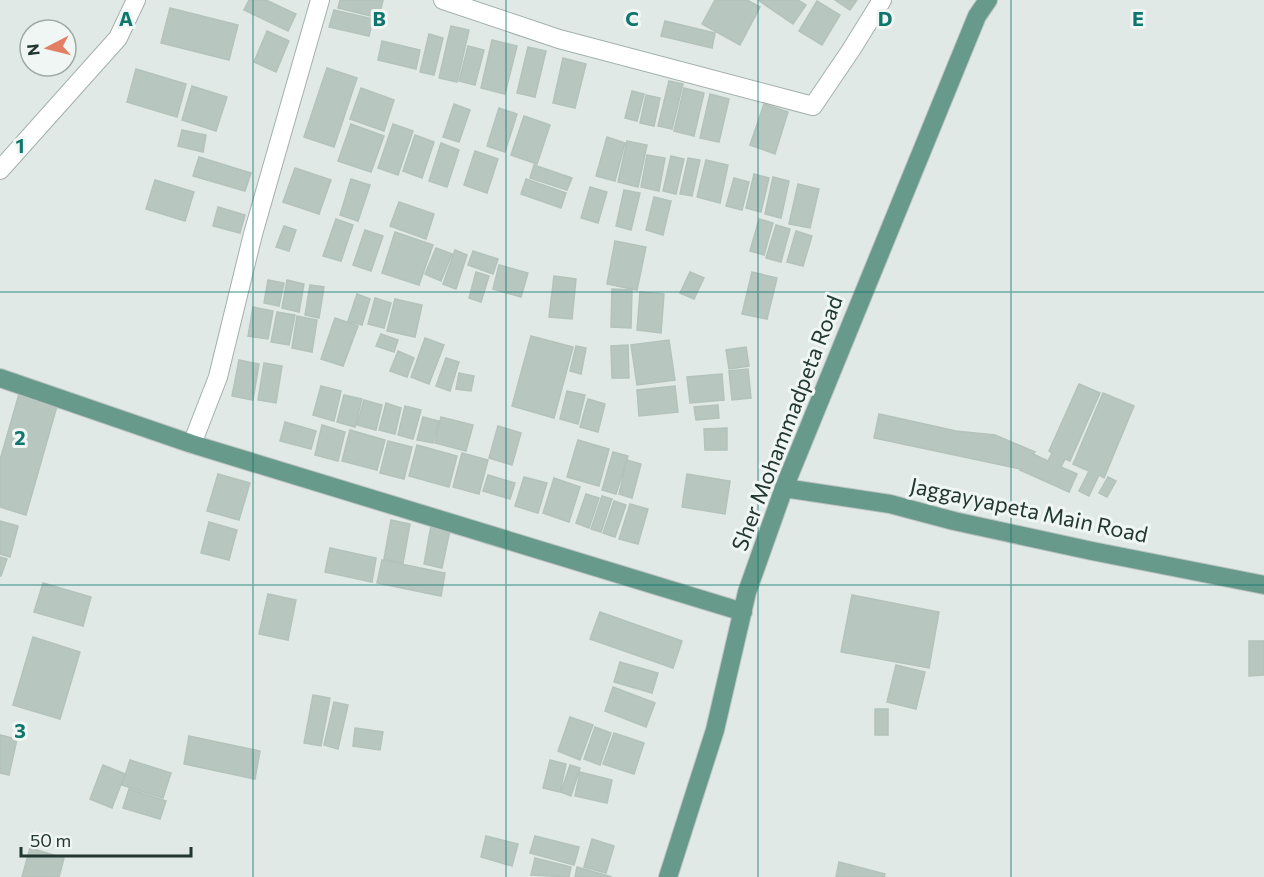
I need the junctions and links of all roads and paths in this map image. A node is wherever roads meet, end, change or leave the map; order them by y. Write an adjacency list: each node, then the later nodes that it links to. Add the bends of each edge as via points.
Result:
1 (136, 0): 6 (street, via 118,38)
2 (320, 0): 8 (street, via 253,234 218,377)
3 (443, 0): 4 (street, via 559,39 813,106)
4 (882, 0)
5 (987, 0): 9 (main road, Sher Mohammadpeta Road, via 977,16)
6 (0, 170)
7 (0, 378): 8 (main road)
8 (192, 444): 11 (main road)
9 (784, 488): 10 (main road, Jaggayyapeta Main Road, via 890,504 1000,531); 11 (main road, Sher Mohammadpeta Road)
10 (1264, 585)
11 (743, 612): 12 (main road, Sher Mohammadpeta Road, via 715,730)
12 (668, 877)

